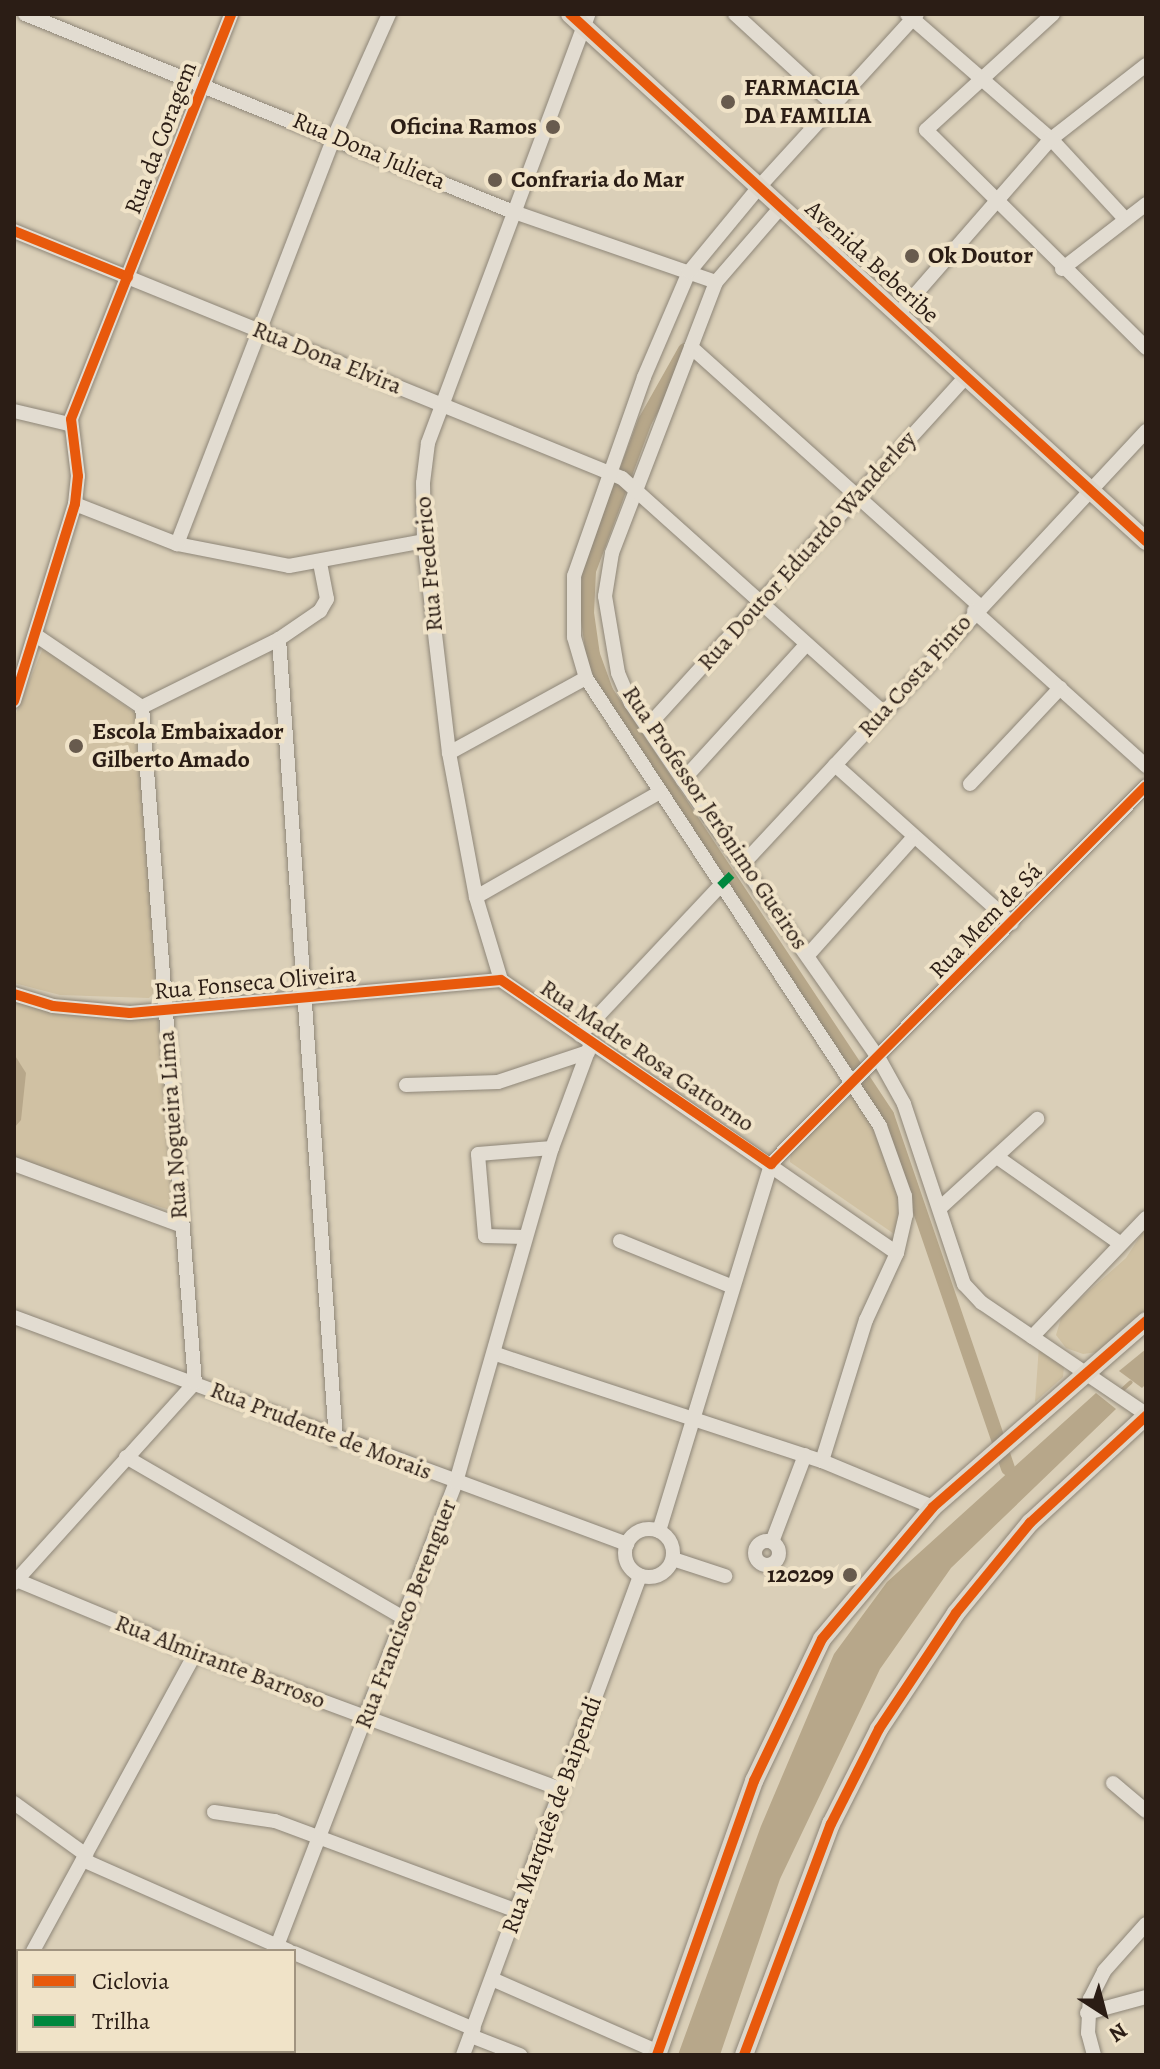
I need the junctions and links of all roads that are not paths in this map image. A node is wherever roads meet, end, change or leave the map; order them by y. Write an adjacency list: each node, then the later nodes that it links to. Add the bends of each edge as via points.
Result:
1 (25, 14): 10 (street, Rua Dona Julieta)
2 (231, 14): 10 (street, Rua da Coragem)
3 (389, 14): 12 (street)
4 (735, 14): 11 (street)
5 (1053, 14): 9 (street)
6 (912, 16): 9 (street); 11 (street, Rua Professor Jerônimo Gueiros)
7 (580, 18): 14 (main road, Avenida Beberibe); 18 (street, Rua Frederico)
8 (1146, 65): 13 (street)
9 (982, 75): 13 (street); 15 (street, via 926,130 934,144)
10 (204, 82): 12 (street, Rua Dona Julieta); 23 (street, Rua da Coragem)
11 (833, 104): 14 (street, Rua Professor Jerônimo Gueiros)
12 (334, 137): 18 (street, Rua Dona Julieta); 26 (street)
13 (1051, 139): 15 (street); 19 (street)
14 (759, 187): 17 (main road, Avenida Beberibe); 22 (street, Rua Professor Jerônimo Gueiros)
15 (997, 201): 21 (street); 25 (street)
16 (1146, 204): 19 (street)
17 (781, 207): 24 (street, Rua Professor Jerônimo Gueiros); 25 (main road, Avenida Beberibe)
18 (511, 211): 22 (street, Rua Dona Julieta); 30 (street, Rua Frederico)
19 (1125, 219): 21 (street)
20 (14, 231): 23 (street, Rua Dona Elvira)
21 (1062, 269): 28 (street)
22 (692, 274): 24 (street, Rua Dona Julieta); 34 (street, Rua Professor Jerônimo Gueiros)
23 (128, 277): 26 (street, Rua Dona Elvira); 32 (street, Rua da Coragem)
24 (714, 281): 27 (street, Rua Professor Jerônimo Gueiros)
25 (899, 313): 29 (main road, Avenida Beberibe)
26 (259, 330): 30 (street, Rua Dona Elvira); 40 (street)
27 (691, 347): 34 (street, Rua Professor Jerônimo Gueiros); 36 (street)
28 (1146, 348)
29 (967, 376): 35 (main road, Avenida Beberibe); 36 (street, Rua Doutor Eduardo Wanderley)
30 (442, 405): 34 (street, Rua Dona Elvira); 38 (street, Rua Frederico, via 425,466)
31 (14, 411): 32 (street)
32 (69, 424): 37 (street, via 78,476)
33 (1146, 431): 35 (street, Rua Costa Pinto)
34 (623, 480): 42 (street); 47 (street, Rua Professor Jerônimo Gueiros, via 574,576 574,637); 52 (street, Rua Professor Jerônimo Gueiros, via 605,596 618,673)
35 (1089, 489): 39 (main road, Avenida Beberibe); 43 (street, Rua Costa Pinto)
36 (855, 497): 42 (street, Rua Doutor Eduardo Wanderley); 43 (street)
37 (75, 504): 40 (street); 44 (street)
38 (424, 541): 41 (street); 53 (street, Rua Frederico)
39 (1146, 541)
40 (177, 544): 41 (street, via 289,566)
41 (320, 562): 45 (street, via 325,605)
42 (760, 599): 46 (street); 52 (street, Rua Doutor Eduardo Wanderley)
43 (976, 608): 48 (street); 51 (street, Rua Costa Pinto)
44 (37, 636): 49 (street); 50 (street)
45 (279, 639): 50 (street); 68 (street)
46 (806, 645): 51 (street); 56 (street)
47 (586, 678): 53 (street); 59 (street, Rua Professor Jerônimo Gueiros)
48 (1060, 688): 55 (street); 57 (street)
49 (14, 701)
50 (142, 707): 69 (street, Rua Nogueira Lima)
51 (882, 711): 54 (street, Rua Costa Pinto)
52 (648, 726): 56 (street, Rua Professor Jerônimo Gueiros)
53 (449, 753): 63 (street, Rua Frederico)
54 (835, 765): 60 (street); 61 (street, Rua Costa Pinto)
55 (1146, 766)
56 (683, 780): 61 (street, Rua Professor Jerônimo Gueiros)
57 (970, 784)
58 (1146, 786): 64 (street, Rua Mem de Sá)
59 (660, 792): 62 (street, Rua Professor Jerônimo Gueiros); 63 (street)
60 (913, 838): 64 (street); 65 (street)
61 (742, 865): 65 (street, Rua Professor Jerônimo Gueiros)
62 (720, 886): 70 (street); 72 (street, Rua Professor Jerônimo Gueiros)
63 (476, 897): 66 (street, Rua Frederico)
64 (1012, 923): 71 (street, Rua Mem de Sá)
65 (808, 955): 71 (street, Rua Professor Jerônimo Gueiros)
66 (501, 980): 68 (street, Rua Fonseca Oliveira); 70 (street, Rua Madre Rosa Gattorno)
67 (14, 994): 69 (street, Rua Fonseca Oliveira, via 95,1012)
68 (306, 1000): 69 (street, Rua Fonseca Oliveira); 95 (street)
69 (165, 1012): 81 (street, Rua Nogueira Lima)
70 (587, 1043): 73 (street, via 474,1086); 75 (street, Rua Francisco Berenguer); 78 (street, Rua Madre Rosa Gattorno)
71 (873, 1061): 72 (street, Rua Mem de Sá); 79 (street, Rua Professor Jerônimo Gueiros, via 904,1104)
72 (854, 1079): 78 (street); 85 (street, Rua Professor Jerônimo Gueiros, via 880,1126 905,1196)
73 (406, 1085)
74 (1037, 1119): 76 (street)
75 (552, 1148): 82 (street, Rua Francisco Berenguer); 82 (street, via 478,1154 485,1236)
76 (997, 1157): 79 (street); 84 (street)
77 (14, 1164): 81 (street)
78 (771, 1164): 85 (street, Rua Madre Rosa Gattorno); 86 (street)
79 (940, 1208): 89 (street, Rua Professor Jerônimo Gueiros, via 970,1291)
80 (1146, 1218): 84 (street)
81 (180, 1225): 92 (street, Rua Nogueira Lima)
82 (525, 1237): 90 (street, Rua Francisco Berenguer)
83 (620, 1241): 86 (street)
84 (1121, 1244): 89 (street)
85 (897, 1253): 98 (street, Rua Professor Jerônimo Gueiros, via 866,1320)
86 (731, 1286): 94 (street)
87 (14, 1317): 92 (street, Rua Prudente de Morais)
88 (1146, 1321): 91 (main road)
89 (1032, 1337): 91 (street)
90 (496, 1354): 94 (street); 99 (street, Rua Francisco Berenguer)
91 (1087, 1372): 93 (street); 100 (main road)
92 (195, 1383): 95 (street, Rua Prudente de Morais); 97 (street)
93 (1142, 1412): 131 (main road, via 1030,1523 956,1613 879,1729 831,1824)
94 (693, 1417): 96 (street); 101 (street)
95 (336, 1440): 99 (street, Rua Prudente de Morais)
96 (805, 1455): 98 (street); 102 (street)
97 (126, 1457): 107 (street); 108 (street)
98 (822, 1461): 100 (street)
99 (456, 1482): 103 (street, Rua Prudente de Morais); 108 (street, Rua Francisco Berenguer)
100 (933, 1507): 128 (main road, via 848,1604 789,1701 754,1781)
101 (659, 1531): 103 (street, via 644,1530); 104 (street, via 671,1543)
102 (772, 1542)
103 (627, 1544): 105 (street, via 629,1566)
104 (673, 1559): 105 (street, via 660,1575); 106 (street)
105 (640, 1576): 112 (street, Rua Marquês de Baipendi)
106 (725, 1576)
107 (15, 1581): 109 (street, Rua Almirante Barroso)
108 (404, 1618): 110 (street, Rua Francisco Berenguer)
109 (195, 1654): 110 (street, Rua Almirante Barroso); 117 (street)
110 (366, 1718): 112 (street, Rua Almirante Barroso); 116 (street, Rua Francisco Berenguer)
111 (1113, 1783): 114 (street)
112 (562, 1790): 118 (street, Rua Marquês de Baipendi)
113 (14, 1803): 117 (street)
114 (1146, 1811)
115 (214, 1812): 116 (street, via 275,1821)
116 (319, 1839): 118 (street); 122 (street, Rua Francisco Berenguer)
117 (84, 1857): 120 (street); 121 (street)
118 (517, 1911): 124 (street, Rua Marquês de Baipendi)
119 (1146, 1924): 126 (street, via 1104,1971)
120 (34, 1949)
121 (282, 1949)
122 (284, 1949)
123 (296, 1955): 127 (street)
124 (492, 1979): 127 (street, Rua Marquês de Baipendi); 128 (street)
125 (1146, 1997): 126 (street)
126 (1087, 2013): 132 (street)
127 (472, 2032): 129 (street, Rua Marquês de Baipendi); 130 (street)
128 (657, 2054)
129 (463, 2055)
130 (520, 2055)
131 (744, 2055)
132 (1094, 2055)

